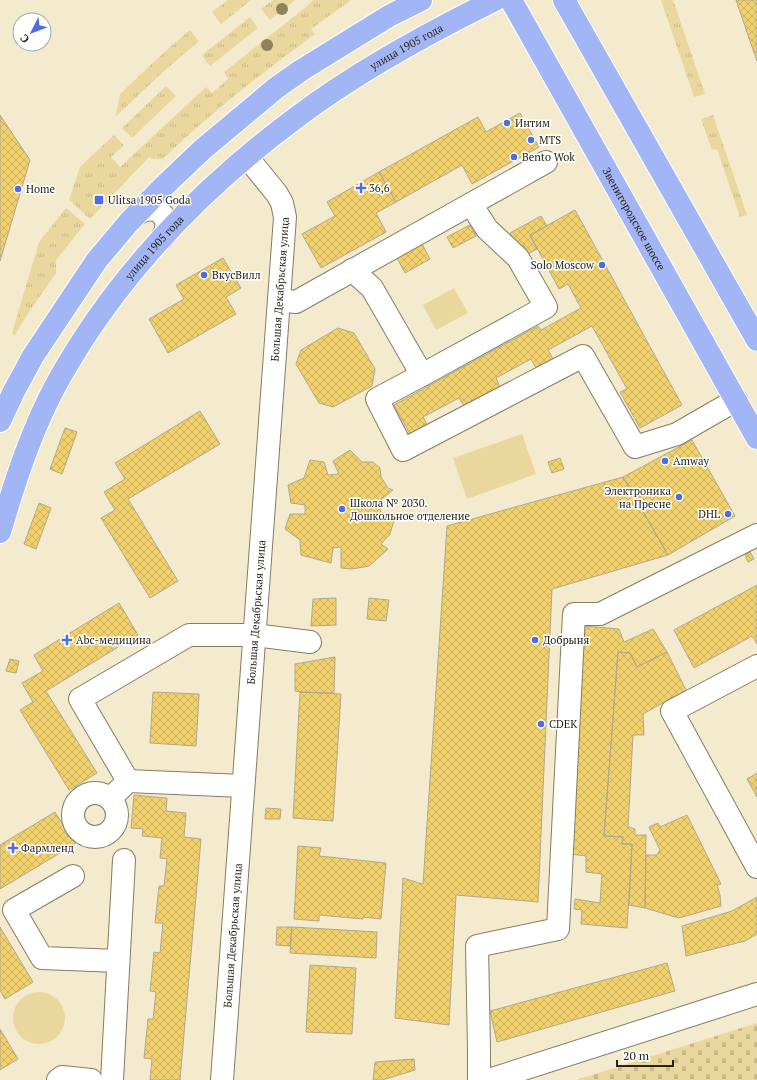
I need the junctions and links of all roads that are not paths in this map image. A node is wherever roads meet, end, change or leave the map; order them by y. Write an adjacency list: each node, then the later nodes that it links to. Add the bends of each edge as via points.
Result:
1 (408, 0): 6 (main road)
2 (421, 0): 6 (main road)
3 (495, 0): 8 (main road, улица 1905 года, via 396,52 338,88)
4 (511, 0): 18 (main road, Звенигородское шоссе)
5 (564, 0): 16 (main road)
6 (389, 16): 7 (main road, via 276,88)
7 (202, 149): 10 (main road, via 197,162 202,174 214,180); 12 (main road)
8 (247, 157): 10 (main road, улица 1905 года); 15 (street, Большая Декабрьская улица, via 282,203 285,217)
9 (546, 162): 11 (street)
10 (227, 175): 13 (main road, улица 1905 года)
11 (471, 204): 14 (street); 17 (street, via 487,229 518,258 546,307)
12 (137, 214): 13 (street, via 149,208 162,213 167,225); 19 (main road, via 97,260 57,318 33,356)
13 (162, 238): 21 (main road, улица 1905 года, via 120,286 86,332 57,382 22,463)
14 (352, 270): 15 (street, via 296,302); 17 (street, via 372,288)
15 (279, 300): 23 (street, Большая Декабрьская улица)
16 (755, 332)
17 (422, 375): 18 (street, via 377,399 403,450 583,356 635,447 677,434)
18 (736, 400): 20 (main road, Звенигородское шоссе)
19 (0, 421)
20 (757, 438)
21 (0, 532)
22 (757, 535): 38 (street, via 600,614 574,614 558,929 477,946)
23 (254, 634): 24 (street); 26 (street, via 189,635 80,699); 27 (street, Большая Декабрьская улица)
24 (310, 642)
25 (757, 666): 30 (street, via 672,711)
26 (128, 781): 27 (street); 28 (street)
27 (243, 786): 37 (street, Большая Декабрьская улица)
28 (110, 799)
29 (124, 860): 32 (street)
30 (757, 866)
31 (72, 876): 32 (street, via 14,910 42,958)
32 (118, 961): 36 (street)
33 (757, 994): 39 (street)
34 (58, 1080): 35 (street, via 62,1077)
35 (91, 1080)
36 (112, 1080)
37 (222, 1080)
38 (479, 1080)
39 (489, 1080)

